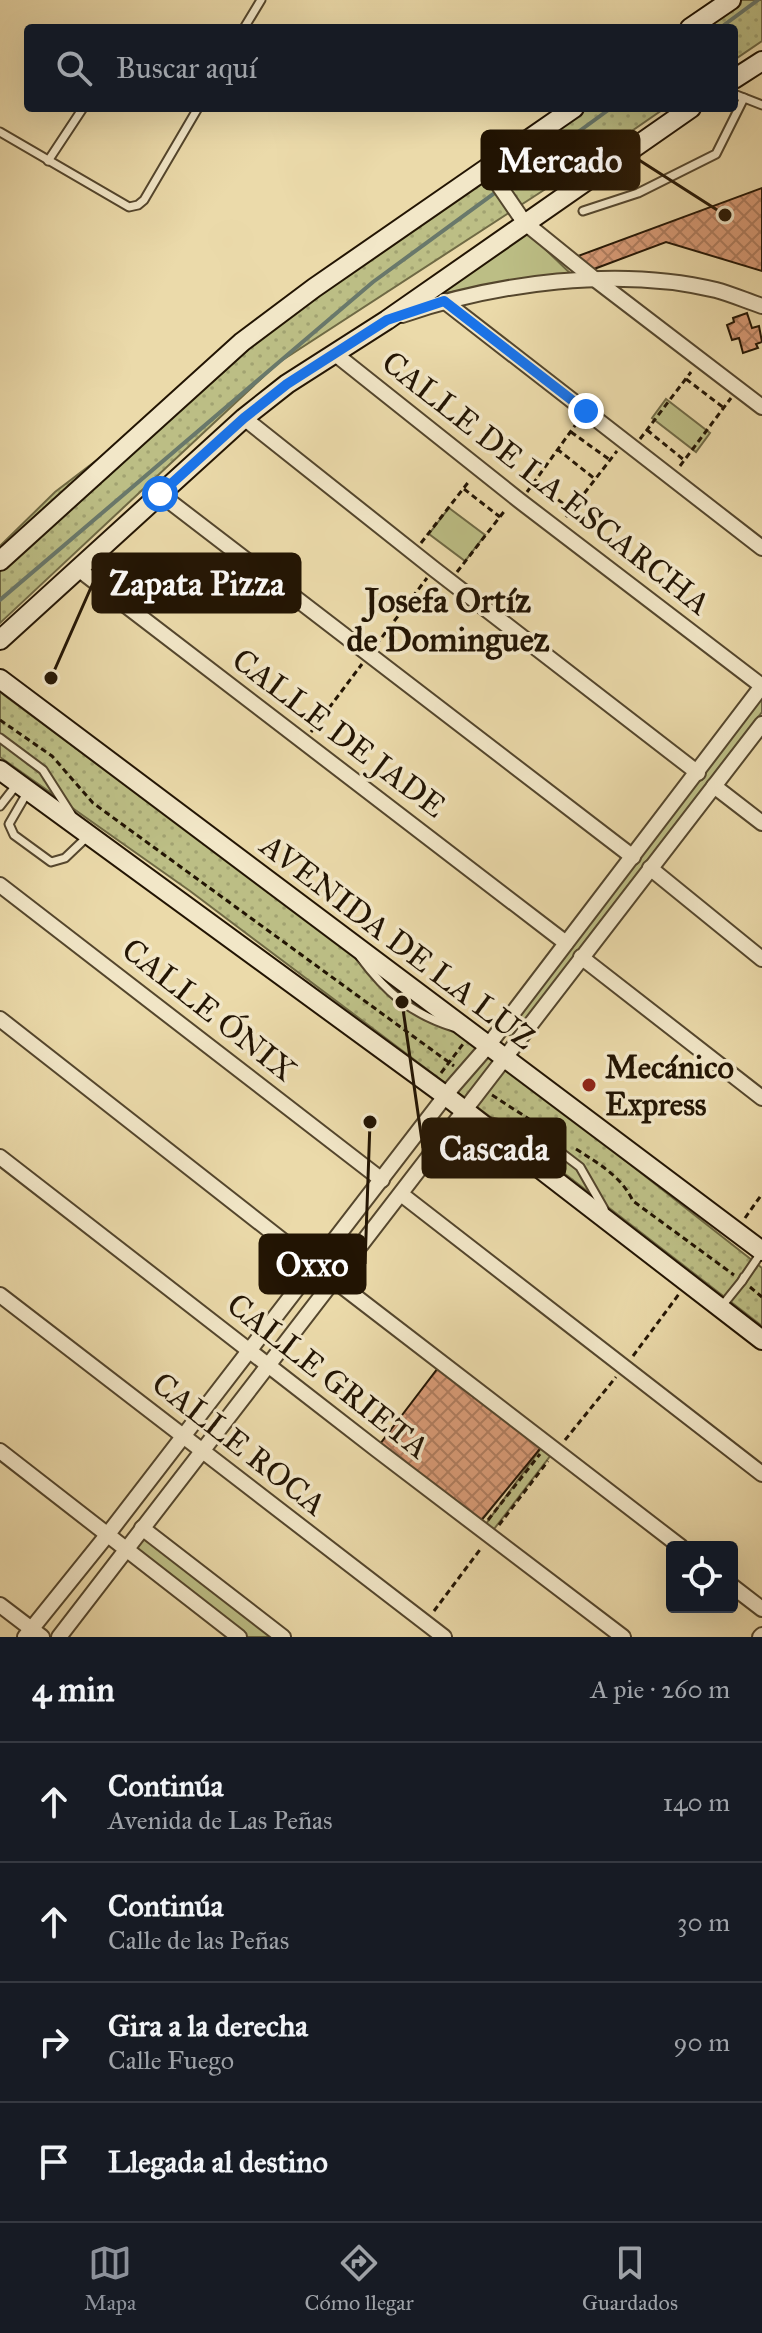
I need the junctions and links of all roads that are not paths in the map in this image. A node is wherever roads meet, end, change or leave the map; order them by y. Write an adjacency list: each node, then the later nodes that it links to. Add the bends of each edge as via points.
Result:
1 (261, 0): 3 (lane)
2 (731, 0): 4 (main road)
3 (246, 24)
4 (696, 24)
5 (762, 61): 6 (main road)
6 (738, 76)
7 (738, 96): 8 (lane)
8 (744, 98): 9 (lane); 10 (lane)
9 (762, 105)
10 (738, 110)
11 (80, 112): 17 (lane)
12 (196, 112): 17 (lane, via 138,205 129,207)
13 (569, 112): 18 (main road)
14 (685, 112): 20 (main road)
15 (737, 112): 19 (lane, via 716,154 638,193)
16 (0, 132): 17 (lane)
17 (48, 161)
18 (492, 174): 20 (street); 30 (main road, via 314,288 242,342)
19 (583, 211)
20 (518, 215): 21 (street); 24 (main road)
21 (592, 277): 22 (street); 23 (street, via 716,290); 26 (street)
22 (444, 301): 24 (street); 29 (street)
23 (762, 306)
24 (387, 320): 25 (main road)
25 (334, 353): 27 (main road); 34 (street, CALLE DE LA ESCARCHA)
26 (762, 407)
27 (244, 418): 28 (main road); 38 (street)
28 (160, 494): 31 (main road); 44 (street)
29 (762, 548)
30 (0, 561)
31 (77, 568): 32 (main road); 47 (street, CALLE DE JADE)
32 (0, 640)
33 (0, 679): 51 (main road, AVENIDA DE LA LUZ)
34 (762, 686): 38 (street)
35 (762, 724): 39 (street)
36 (0, 738): 43 (lane, via 43,770)
37 (0, 770): 40 (main road)
38 (698, 773): 44 (street)
39 (714, 786): 42 (street); 45 (street)
40 (23, 787): 41 (lane); 43 (main road); 43 (lane, via 9,824 14,835 51,862 65,858)
41 (0, 806)
42 (762, 823)
43 (85, 833): 53 (main road)
44 (633, 857): 47 (street)
45 (650, 868): 48 (street); 49 (street)
46 (0, 885): 57 (street, CALLE ÓNIX)
47 (566, 943): 51 (street)
48 (581, 957): 52 (street); 54 (street)
49 (762, 959)
50 (0, 1019): 60 (street)
51 (487, 1047): 52 (main road, AVENIDA DE LA LUZ); 53 (street)
52 (504, 1059): 55 (street); 59 (main road, AVENIDA DE LA LUZ)
53 (444, 1089): 55 (main road); 57 (street)
54 (762, 1098)
55 (470, 1111): 58 (street); 63 (main road, via 688,1282)
56 (0, 1157): 65 (street, CALLE GRIETA)
57 (382, 1180): 60 (street)
58 (401, 1194): 61 (street); 70 (street)
59 (762, 1251): 63 (lane)
60 (315, 1266): 65 (street)
61 (334, 1280): 66 (street); 73 (street)
62 (0, 1295): 67 (street, CALLE ROCA)
63 (727, 1301): 64 (main road)
64 (762, 1340)
65 (250, 1351): 66 (street, CALLE GRIETA); 67 (street)
66 (269, 1366): 69 (street); 83 (street, CALLE GRIETA)
67 (184, 1436): 69 (street, CALLE ROCA); 72 (street)
68 (0, 1451): 72 (street)
69 (203, 1452): 71 (street); 82 (street, CALLE ROCA)
70 (762, 1474)
71 (142, 1528): 74 (street); 81 (street)
72 (108, 1534): 74 (street); 78 (street)
73 (673, 1541)
74 (125, 1549): 79 (street); 80 (street)
75 (738, 1591): 77 (street)
76 (0, 1605): 78 (street)
77 (762, 1609)
78 (33, 1634)
79 (59, 1637)
80 (239, 1637)
81 (283, 1637)
82 (444, 1637)
83 (623, 1637)

